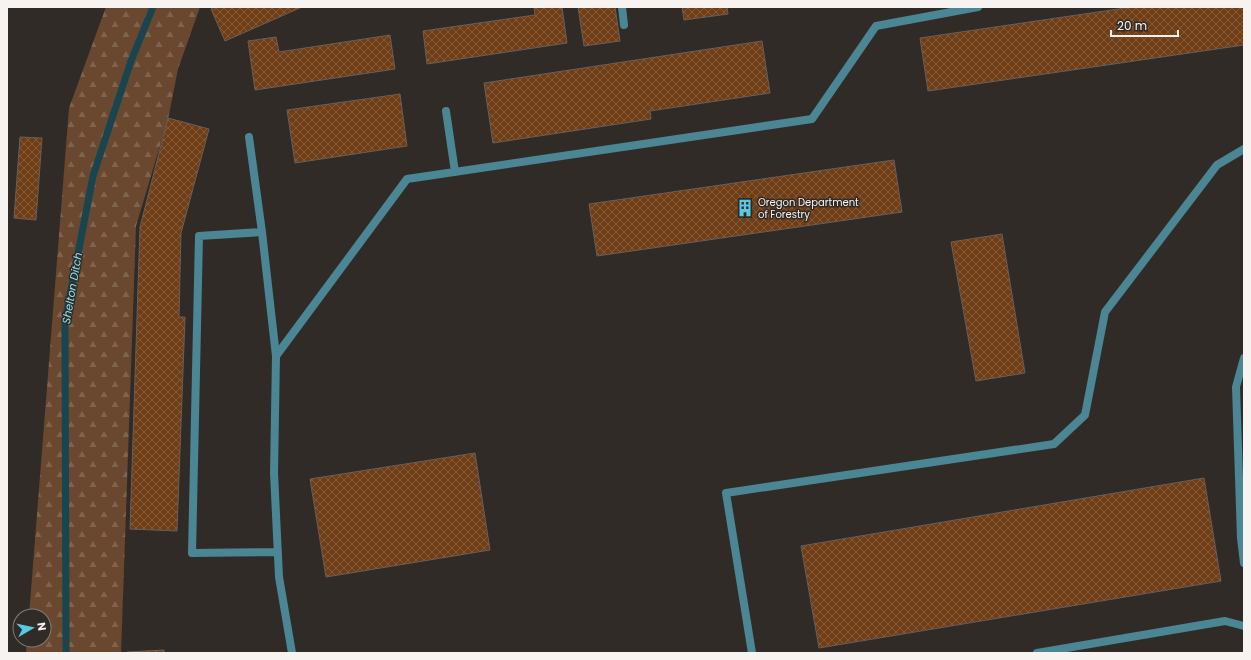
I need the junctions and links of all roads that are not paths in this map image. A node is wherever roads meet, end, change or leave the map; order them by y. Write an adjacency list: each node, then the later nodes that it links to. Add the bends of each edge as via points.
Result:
1 (622, 7): 3 (lane)
2 (978, 7): 7 (lane, via 876,26 812,119)
3 (624, 25)
4 (446, 111): 7 (lane)
5 (249, 137): 8 (lane)
6 (1244, 148): 15 (lane, via 1217,165 1105,312 1085,415 1054,444 726,493)
7 (455, 172): 9 (lane, via 407,179)
8 (262, 232): 9 (lane); 11 (lane, via 199,236 192,553)
9 (276, 356): 11 (lane, via 274,473)
10 (1244, 358): 12 (lane, via 1236,388)
11 (278, 552): 14 (lane, via 279,577)
12 (1244, 563)
13 (1244, 626): 16 (lane, via 1225,621)
14 (292, 653)
15 (752, 653)
16 (1037, 653)

